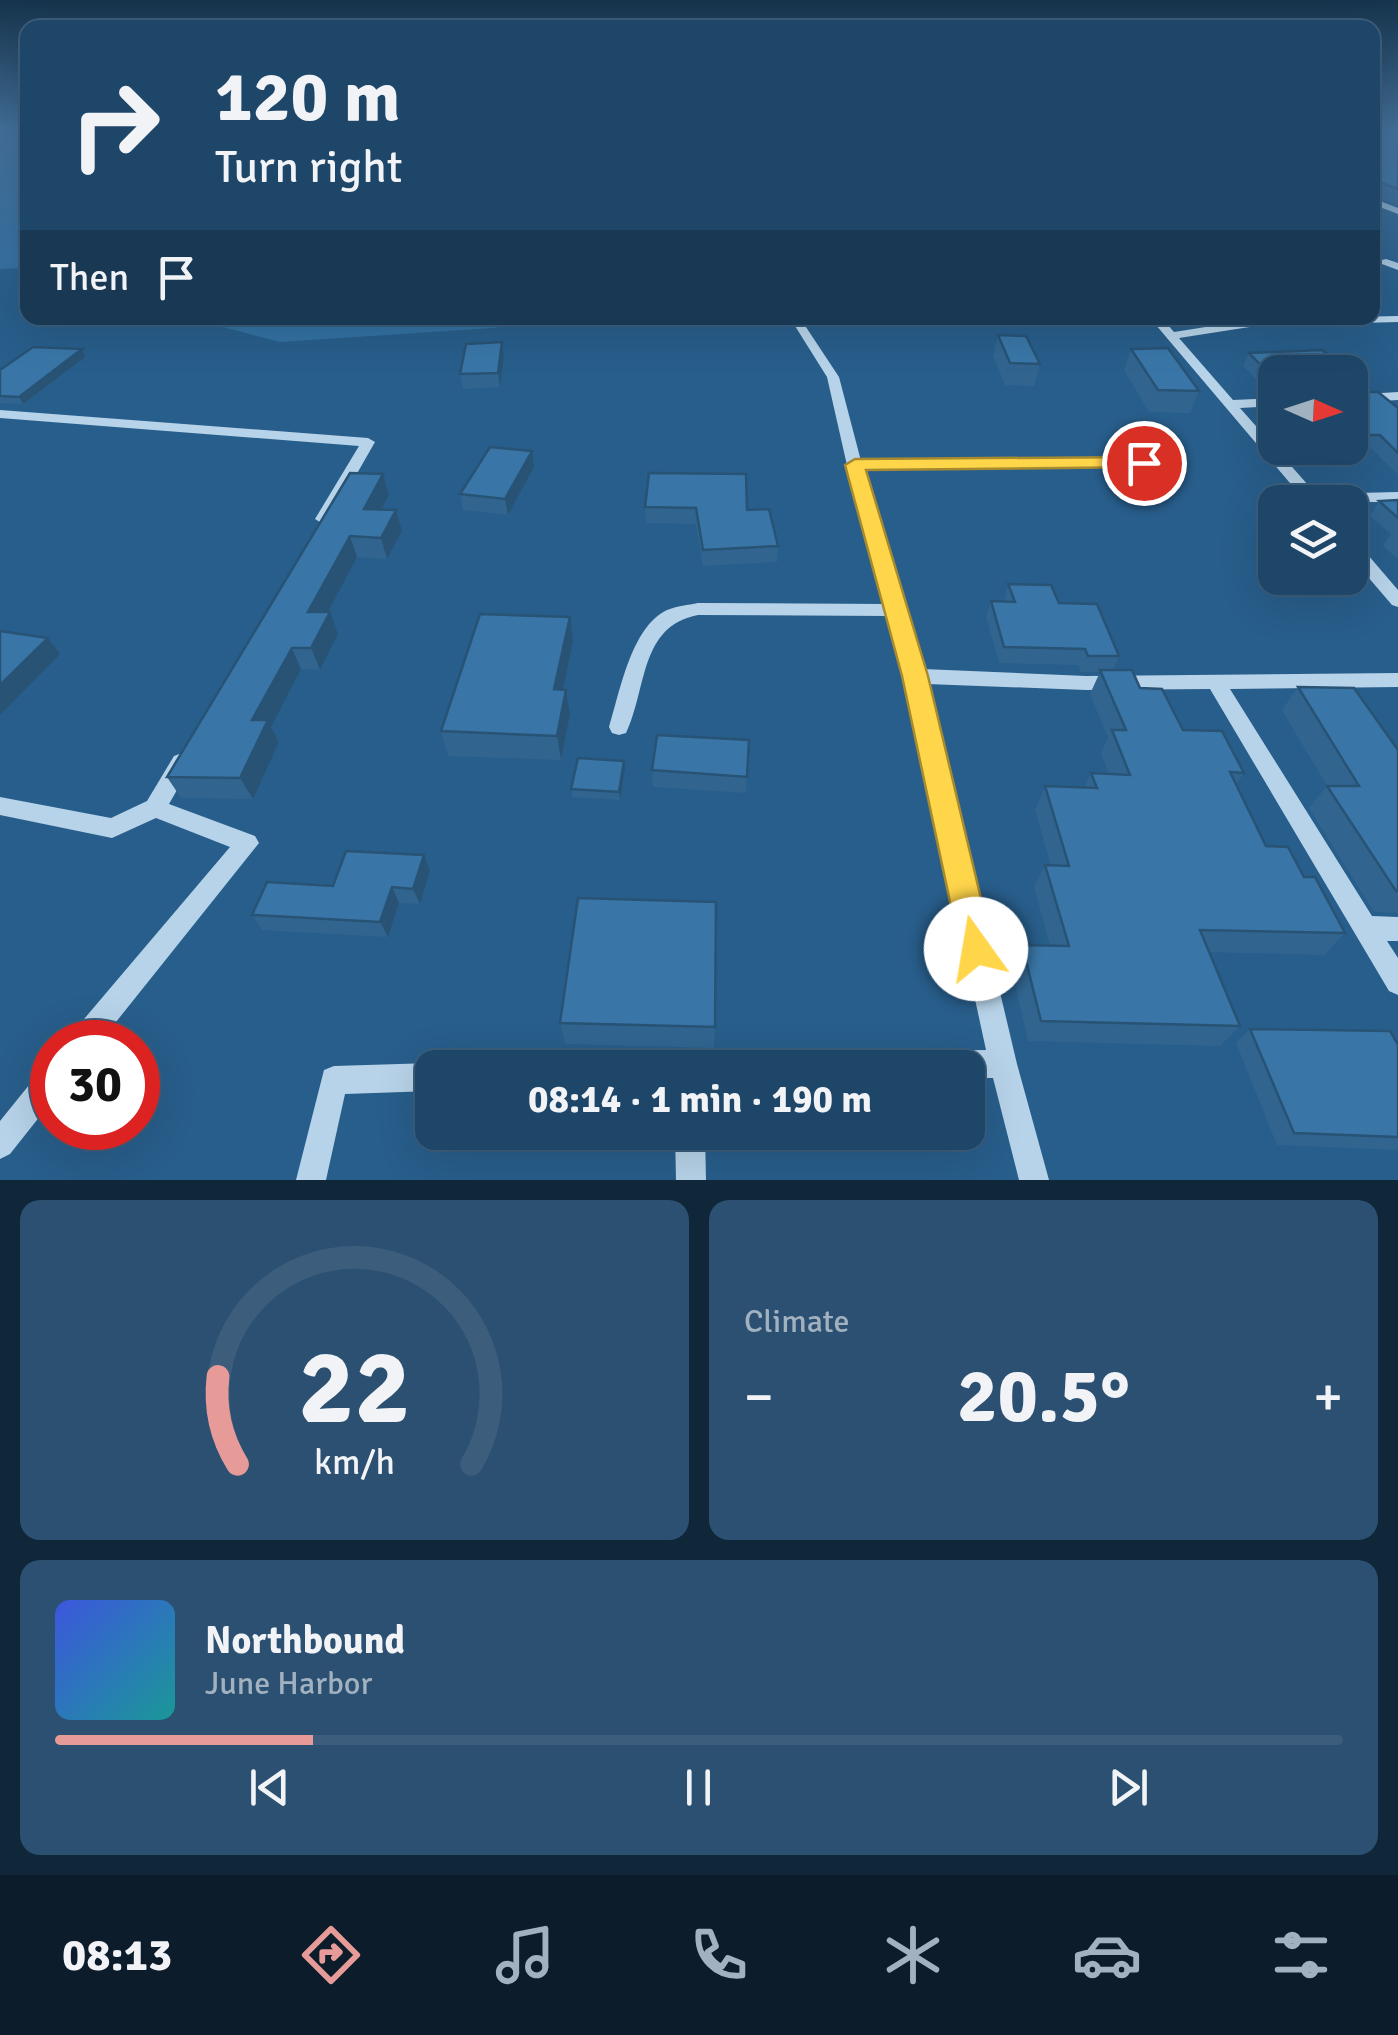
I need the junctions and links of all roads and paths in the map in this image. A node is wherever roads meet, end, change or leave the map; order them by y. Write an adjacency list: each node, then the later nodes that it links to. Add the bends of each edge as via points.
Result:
1 (798, 325): 11 (street, via 834,377)
2 (1162, 325): 4 (street)
3 (1209, 325): 4 (street)
4 (1172, 336): 8 (street)
5 (1398, 396): 6 (street)
6 (1368, 397)
7 (1258, 403): 8 (street)
8 (1230, 404): 12 (street)
9 (0, 414): 15 (street, via 368,442)
10 (1144, 463): 11 (street)
11 (855, 465): 18 (street)
12 (1300, 485)
13 (1398, 497): 14 (street)
14 (1368, 498)
15 (310, 542)
16 (1368, 566): 17 (street)
17 (1398, 602)
18 (896, 610): 19 (street); 22 (street, via 698,609 670,616 646,648)
19 (915, 676): 21 (street); 31 (street)
20 (1398, 680): 21 (street)
21 (1218, 684): 26 (street)
22 (619, 727)
23 (194, 741): 25 (street)
24 (0, 806): 25 (street, via 112,828)
25 (155, 808): 29 (street, via 246,844)
26 (1364, 928): 27 (street); 28 (street)
27 (1398, 928)
28 (1398, 982)
29 (101, 1020)
30 (985, 1064): 31 (street)
31 (1003, 1064): 38 (street)
32 (415, 1078): 36 (street, via 334,1080)
33 (30, 1107): 34 (street)
34 (0, 1144)
35 (690, 1150): 37 (street)
36 (311, 1180)
37 (691, 1180)
38 (1034, 1180)

